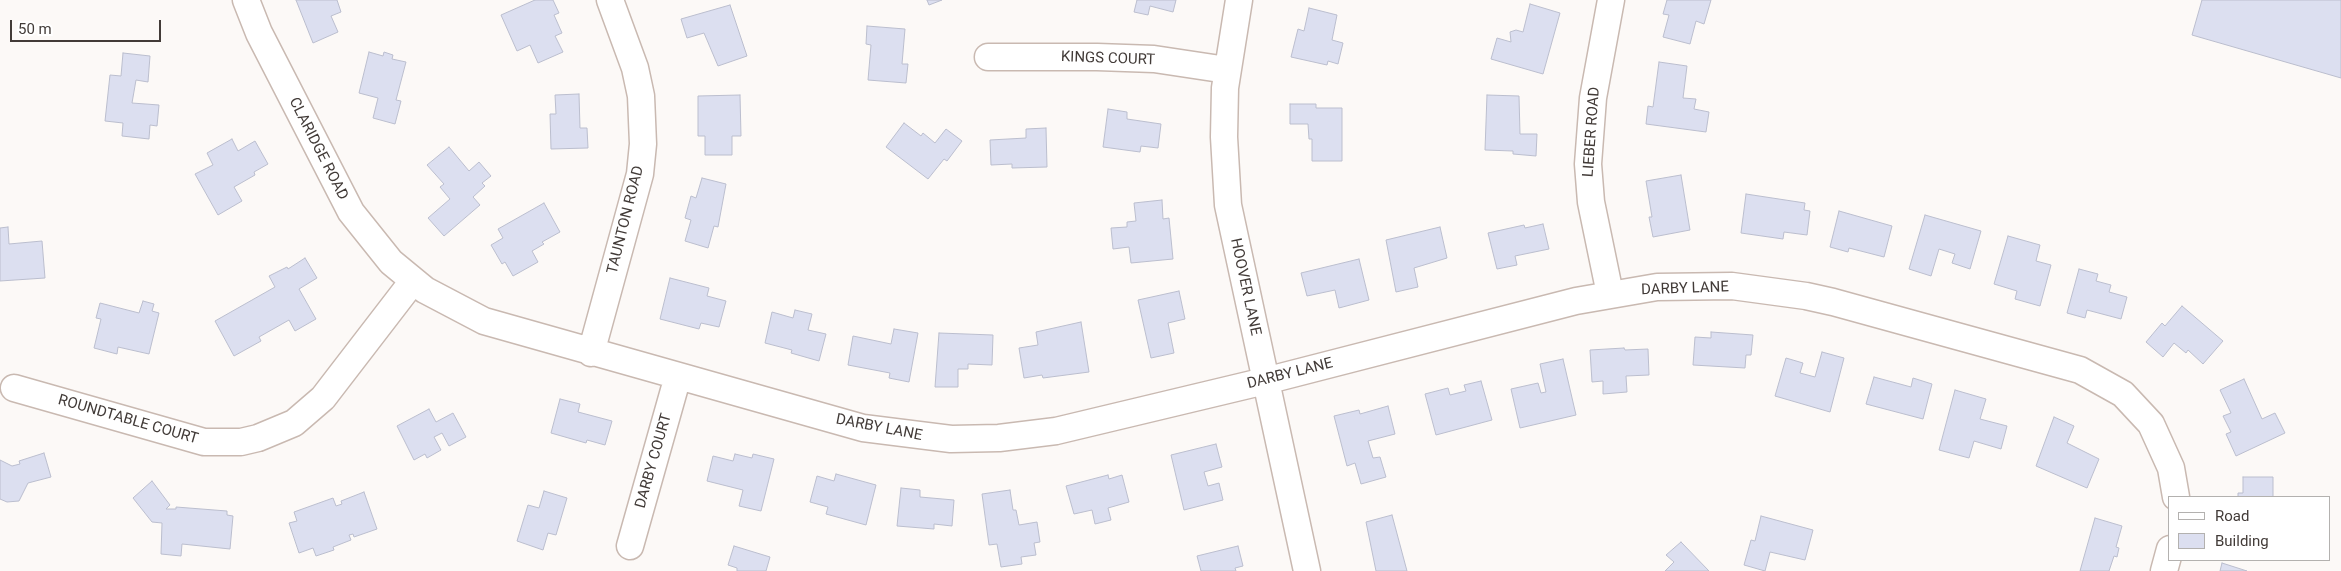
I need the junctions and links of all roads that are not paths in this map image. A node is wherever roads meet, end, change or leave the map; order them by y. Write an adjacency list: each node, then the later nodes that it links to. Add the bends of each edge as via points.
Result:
1 (246, 0): 7 (street, CLARIDGE ROAD, via 258,33 351,212 391,262)
2 (610, 0): 9 (street, TAUNTON ROAD, via 639,86 643,144 640,174)
3 (1239, 0): 6 (street, HOOVER LANE)
4 (1611, 0): 8 (street, LIEBER ROAD, via 1593,98 1588,164 1591,202)
5 (988, 57): 6 (street, KINGS COURT, via 1154,59)
6 (1227, 70): 11 (street, HOOVER LANE, via 1224,137 1229,214)
7 (413, 282): 9 (street, DARBY LANE, via 484,321); 12 (street, ROUNDTABLE COURT, via 323,398 294,423 258,438 242,442 204,442)
8 (1610, 294): 11 (street, DARBY LANE); 13 (street, DARBY LANE, via 1657,287 1713,285 1787,293 1833,302 2080,370 2123,394 2138,408 2156,432 2171,468)
9 (591, 353): 10 (street, DARBY LANE)
10 (678, 376): 11 (street, DARBY LANE, via 863,428 951,439 999,438 1056,431); 14 (street, DARBY COURT)
11 (1265, 381): 16 (street, HOOVER LANE)
12 (14, 388)
13 (2176, 496)
14 (630, 546)
15 (2168, 556): 17 (street)
16 (1307, 571)
17 (2164, 571)

